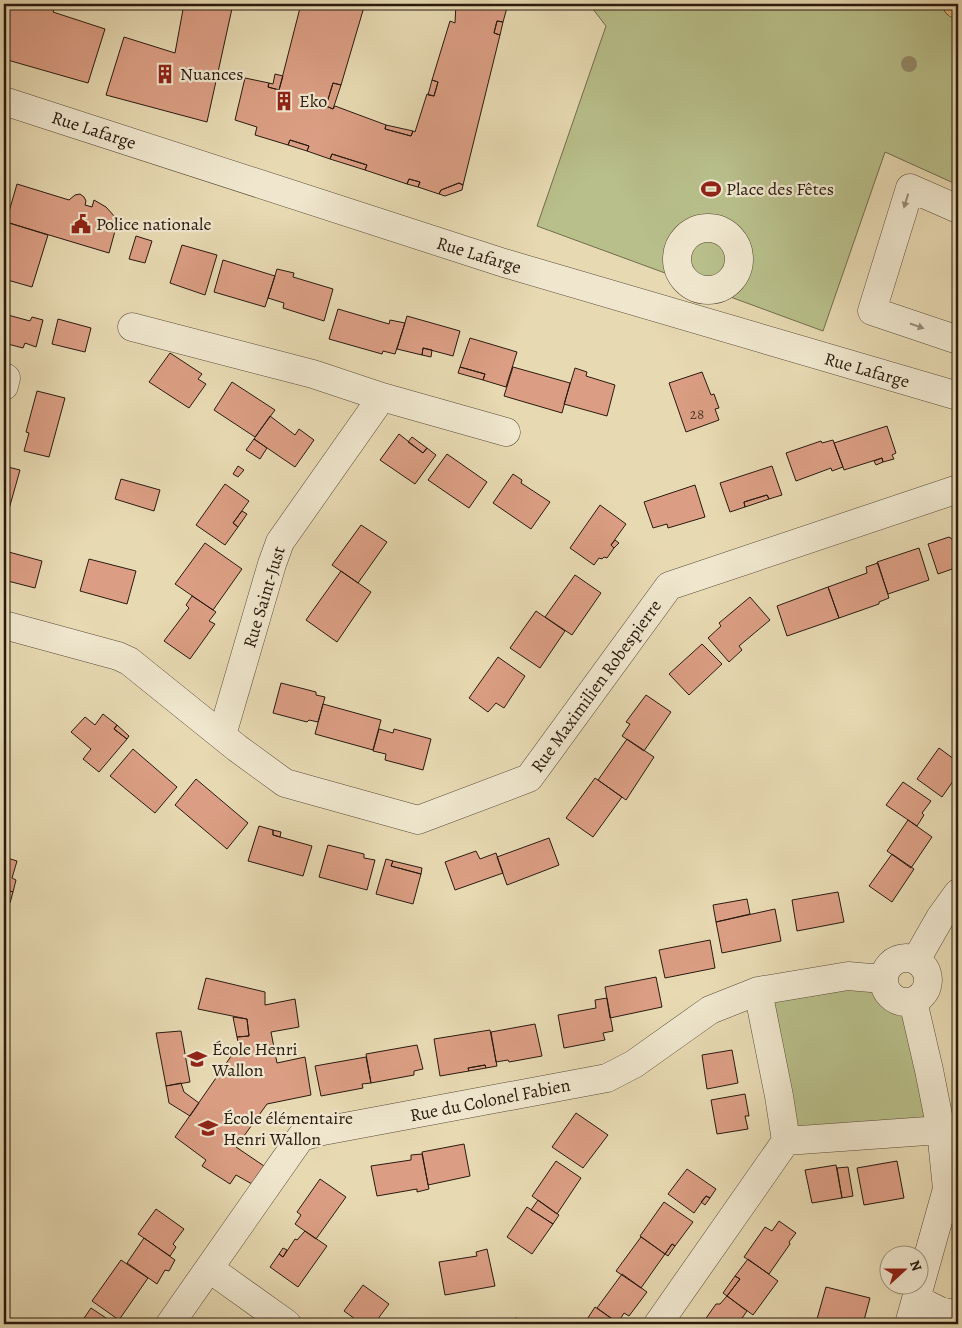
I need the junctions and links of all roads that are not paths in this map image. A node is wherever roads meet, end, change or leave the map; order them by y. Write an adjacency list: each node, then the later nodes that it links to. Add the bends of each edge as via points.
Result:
1 (4, 101): 4 (street, Rue Lafarge, via 495,260)
2 (958, 209): 6 (street, one-way to 6, via 910,188 872,311)
3 (704, 291): 4 (street)
4 (696, 320): 9 (street, Rue Lafarge)
5 (132, 327): 10 (street, via 313,374)
6 (958, 340)
7 (4, 378): 8 (street)
8 (4, 386)
9 (958, 396)
10 (382, 397): 11 (street); 14 (street, Rue Saint-Just, via 280,542)
11 (506, 432)
12 (958, 489): 14 (street, Rue Maximilien Robespierre, via 670,586 529,778 418,820 285,783)
13 (4, 624): 14 (street, Rue Maximilien Robespierre, via 129,661)
14 (222, 736)
15 (958, 893): 16 (street)
16 (916, 960): 17 (street, via 901,958 894,961); 19 (street, via 926,971 927,986)
17 (883, 979): 18 (street, Rue du Colonel Fabien, via 848,976); 19 (street, via 892,998)
18 (758, 991): 21 (street); 22 (street, Rue du Colonel Fabien, via 710,1010 634,1064 607,1078 323,1130 301,1137)
19 (913, 1001): 20 (street)
20 (941, 1130): 21 (street); 23 (street, via 948,1189)
21 (786, 1141): 27 (street)
22 (210, 1269): 25 (street, Rue du Colonel Fabien); 26 (street)
23 (912, 1312): 24 (street)
24 (958, 1315)
25 (170, 1324)
26 (287, 1324)
27 (658, 1324)

